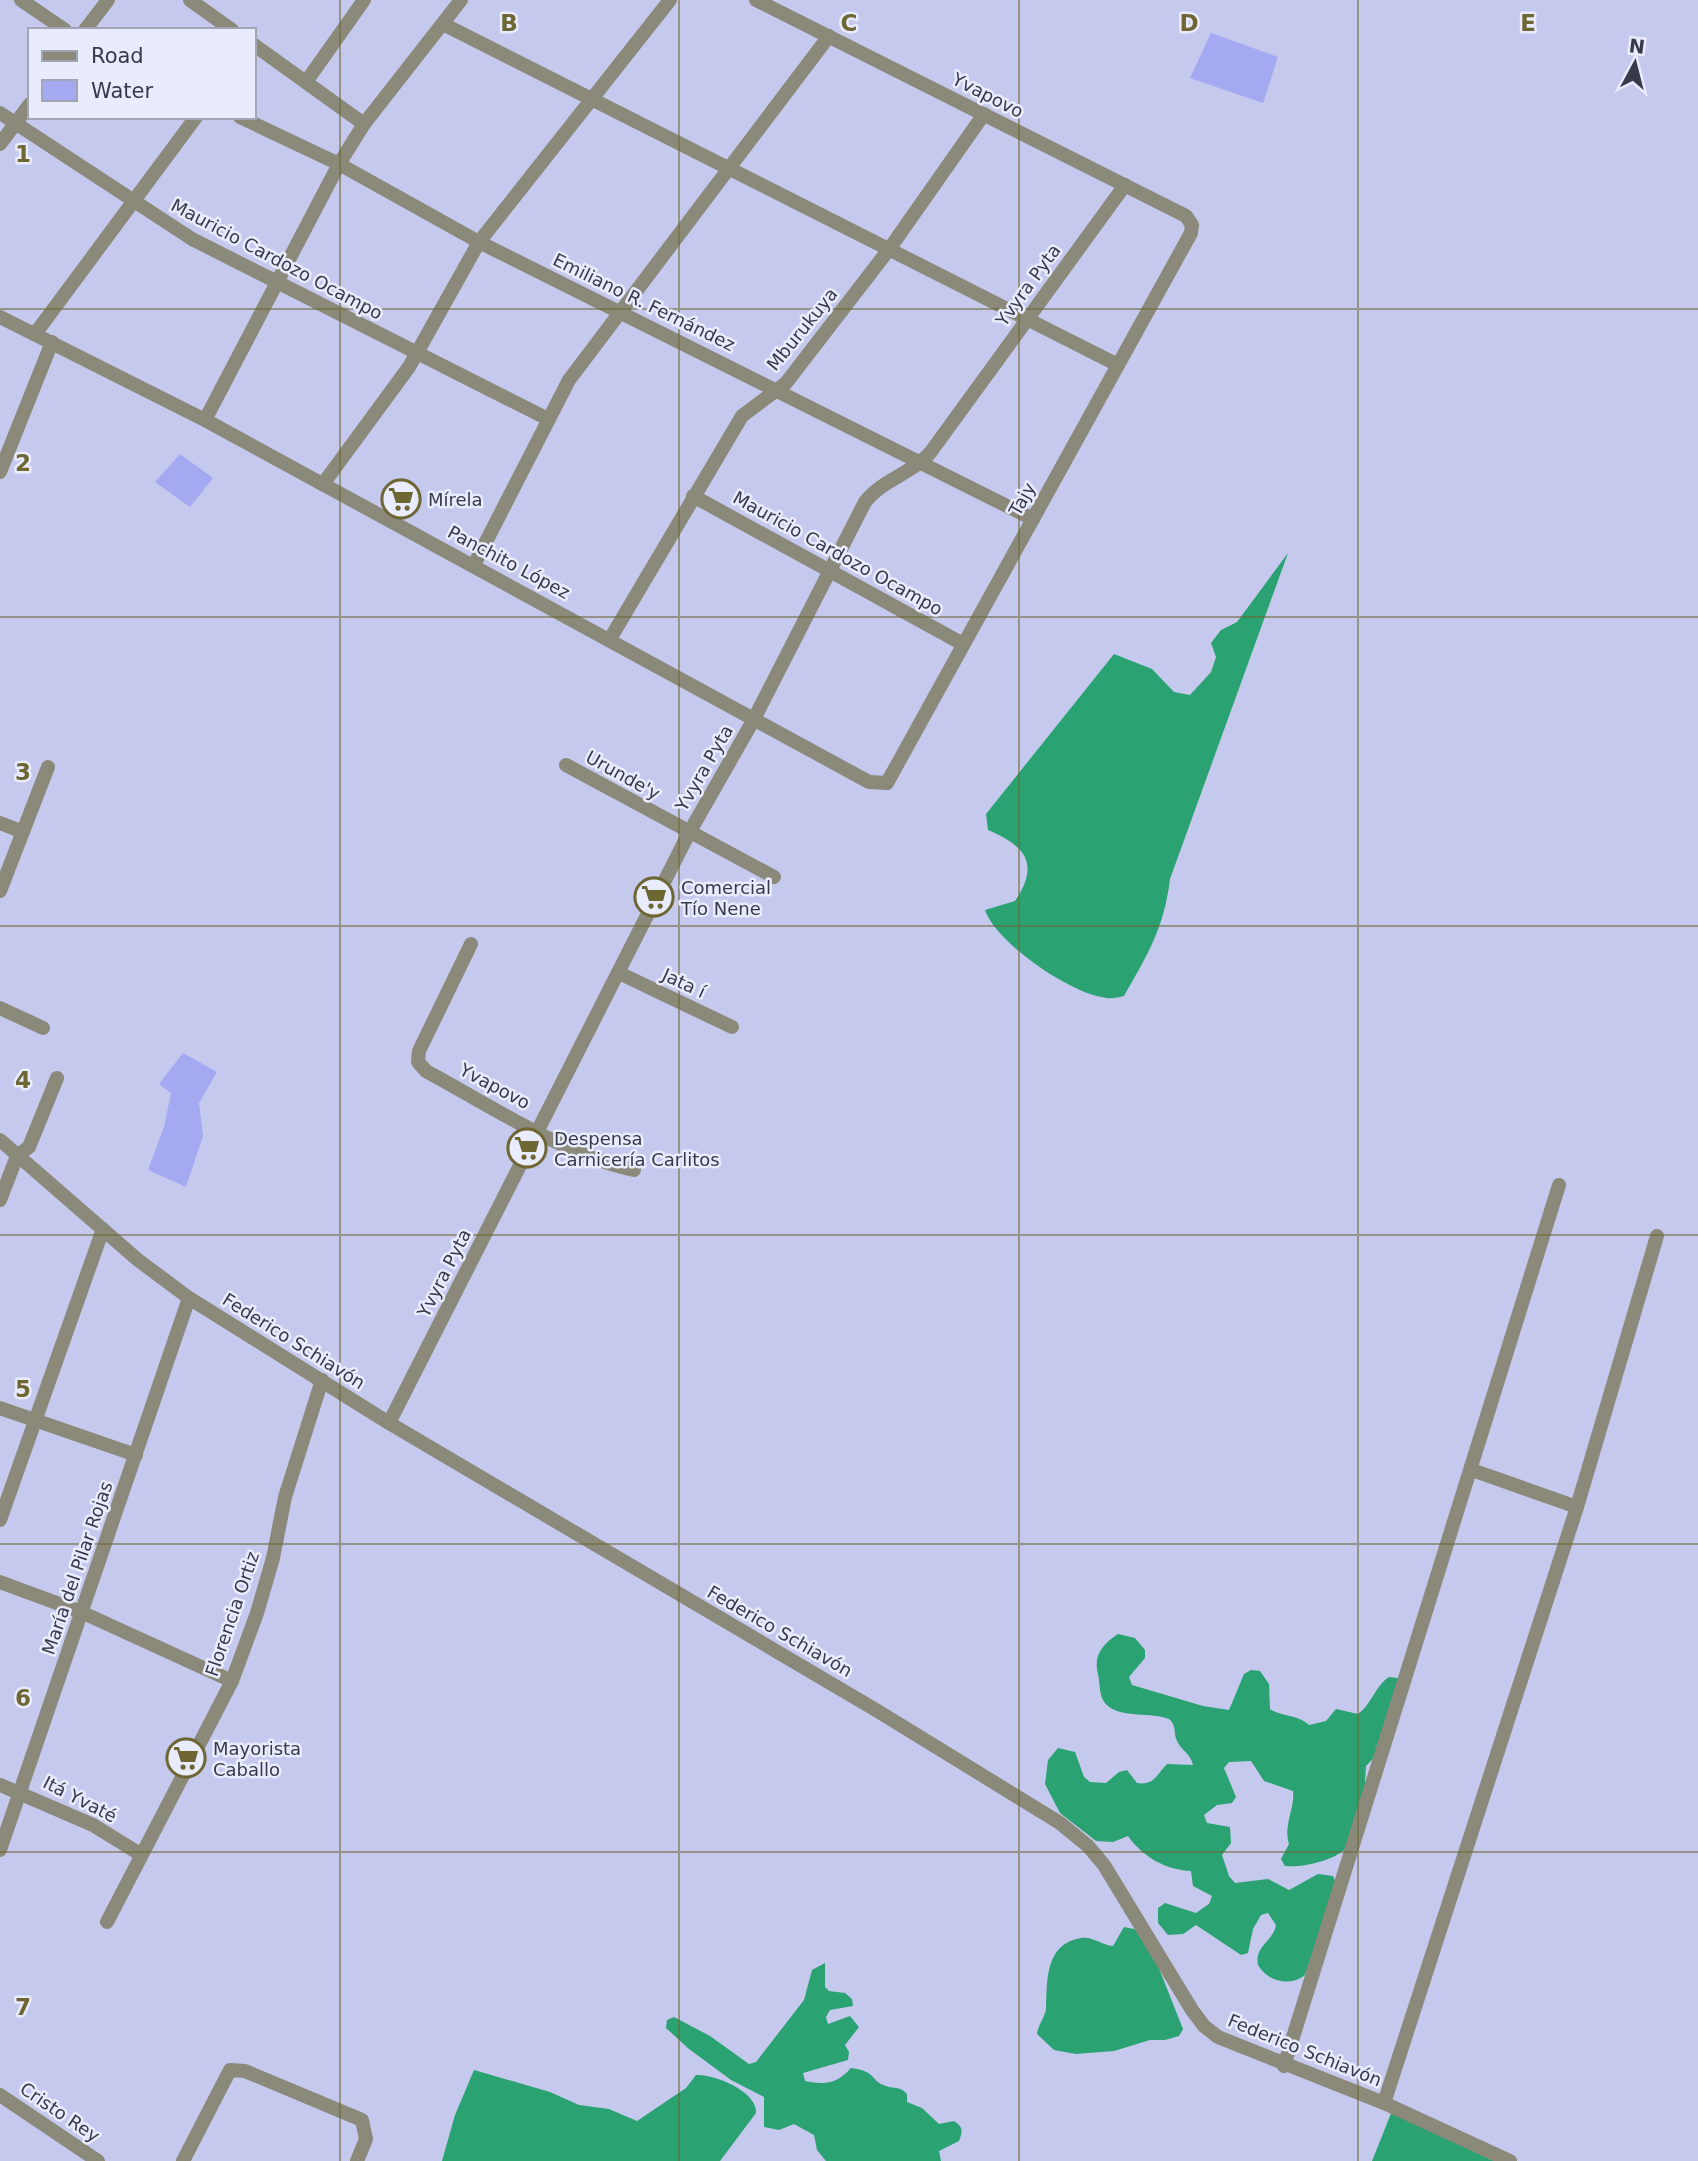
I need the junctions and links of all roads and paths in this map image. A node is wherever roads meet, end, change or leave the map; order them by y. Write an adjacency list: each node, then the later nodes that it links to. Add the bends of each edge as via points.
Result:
1 (22, 0): 9 (street)
2 (108, 0): 10 (street)
3 (190, 0): 11 (street)
4 (364, 0): 14 (street)
5 (461, 0): 8 (street)
6 (670, 0): 15 (street)
7 (756, 0): 12 (street, Yvapovo)
8 (443, 24): 15 (street); 22 (street)
9 (62, 28)
10 (87, 28)
11 (229, 28)
12 (828, 36): 18 (street, Yvapovo); 25 (street)
13 (256, 46): 14 (street)
14 (306, 82): 22 (street)
15 (593, 98): 25 (street); 29 (street)
16 (28, 107): 21 (street)
17 (0, 113): 21 (street, Mauricio Cardozo Ocampo)
18 (984, 114): 26 (street, Yvapovo); 30 (street, Mburukuya)
19 (195, 119): 27 (street)
20 (244, 119): 24 (street, Emiliano R. Fernández)
21 (16, 124): 23 (street); 27 (street, Mauricio Cardozo Ocampo)
22 (364, 124): 24 (street)
23 (0, 144)
24 (339, 164): 29 (street, Emiliano R. Fernández); 31 (street)
25 (729, 167): 30 (street); 32 (street)
26 (1125, 185): 28 (street, Yvapovo, via 1186,216); 34 (street, Yvyra Pyta)
27 (134, 202): 31 (street, Mauricio Cardozo Ocampo, via 192,239); 35 (street)
28 (1191, 233): 38 (street, Tajy)
29 (479, 242): 32 (street, Emiliano R. Fernández); 37 (street)
30 (890, 248): 34 (street); 39 (street, Mburukuya)
31 (277, 282): 37 (street, Mauricio Cardozo Ocampo); 41 (street)
32 (621, 312): 39 (street, Emiliano R. Fernández); 40 (street, via 569,380)
33 (0, 317): 35 (street, Panchito López)
34 (1028, 318): 38 (street); 42 (street, Yvyra Pyta)
35 (36, 334): 36 (street, Panchito López)
36 (52, 342): 41 (street, Panchito López); 43 (street)
37 (416, 355): 40 (street, Mauricio Cardozo Ocampo); 44 (street)
38 (1118, 365): 46 (street, Tajy)
39 (777, 389): 42 (street, Emiliano R. Fernández); 45 (street, Mburukuya, via 742,416)
40 (548, 419): 47 (street)
41 (205, 420): 44 (street, Panchito López)
42 (920, 464): 46 (street, Emiliano R. Fernández); 48 (street, Yvyra Pyta, via 875,490 865,502)
43 (0, 472)
44 (323, 485): 47 (street, Panchito López)
45 (693, 496): 48 (street, Mauricio Cardozo Ocampo); 49 (street, Mburukuya)
46 (1033, 519): 50 (street, Tajy)
47 (474, 565): 49 (street, Panchito López)
48 (832, 572): 50 (street, Mauricio Cardozo Ocampo); 51 (street, Yvyra Pyta)
49 (610, 639): 51 (street, Panchito López)
50 (964, 644): 54 (street, Tajy)
51 (754, 719): 54 (street, Panchito López, via 869,782); 57 (street, Yvyra Pyta)
52 (566, 765): 57 (street, Urunde'y)
53 (48, 767): 56 (street)
54 (887, 783)
55 (0, 824): 56 (street)
56 (23, 832): 59 (street)
57 (689, 833): 58 (street, Urunde'y); 61 (street, Yvyra Pyta)
58 (774, 877)
59 (0, 891)
60 (471, 944): 66 (street, Yvapovo, via 419,1051 418,1062 426,1072)
61 (619, 973): 63 (street, Jata í); 66 (street, Yvyra Pyta)
62 (0, 1008): 64 (street)
63 (732, 1027)
64 (43, 1028)
65 (57, 1078): 68 (street, via 29,1147)
66 (538, 1131): 69 (street, Yvapovo, via 606,1164); 78 (street, Yvyra Pyta)
67 (0, 1140): 68 (street, Federico Schiavón)
68 (17, 1156): 71 (street); 72 (street, Federico Schiavón)
69 (634, 1170)
70 (1559, 1185): 80 (street)
71 (0, 1200)
72 (103, 1229): 74 (street, Federico Schiavón); 77 (street)
73 (1657, 1236): 81 (street)
74 (189, 1298): 75 (street, Federico Schiavón); 79 (street, María del Pilar Rojas)
75 (322, 1380): 78 (street, Federico Schiavón); 85 (street, Florencia Ortiz, via 285,1497 270,1569)
76 (0, 1408): 77 (street)
77 (34, 1419): 79 (street); 82 (street)
78 (388, 1423): 91 (street, Federico Schiavón, via 1060,1823 1104,1865 1204,2026 1218,2038)
79 (136, 1455): 84 (street, María del Pilar Rojas)
80 (1472, 1470): 81 (street); 91 (street)
81 (1577, 1507): 93 (street)
82 (0, 1520)
83 (0, 1583): 84 (street)
84 (81, 1612): 85 (street); 87 (street, María del Pilar Rojas)
85 (232, 1681): 89 (street, Florencia Ortiz)
86 (0, 1785): 87 (street, Itá Yvaté)
87 (21, 1791): 88 (street, María del Pilar Rojas); 89 (street, Itá Yvaté, via 93,1825)
88 (0, 1850)
89 (140, 1854): 90 (street, Florencia Ortiz)
90 (107, 1922)
91 (1284, 2066): 93 (street, Federico Schiavón)
92 (0, 2095): 94 (street, Cristo Rey)
93 (1384, 2103): 97 (street, Federico Schiavón)
94 (97, 2161)
95 (183, 2161): 96 (street, via 230,2070 245,2071 362,2120 366,2139)
96 (357, 2161)
97 (1510, 2161)

